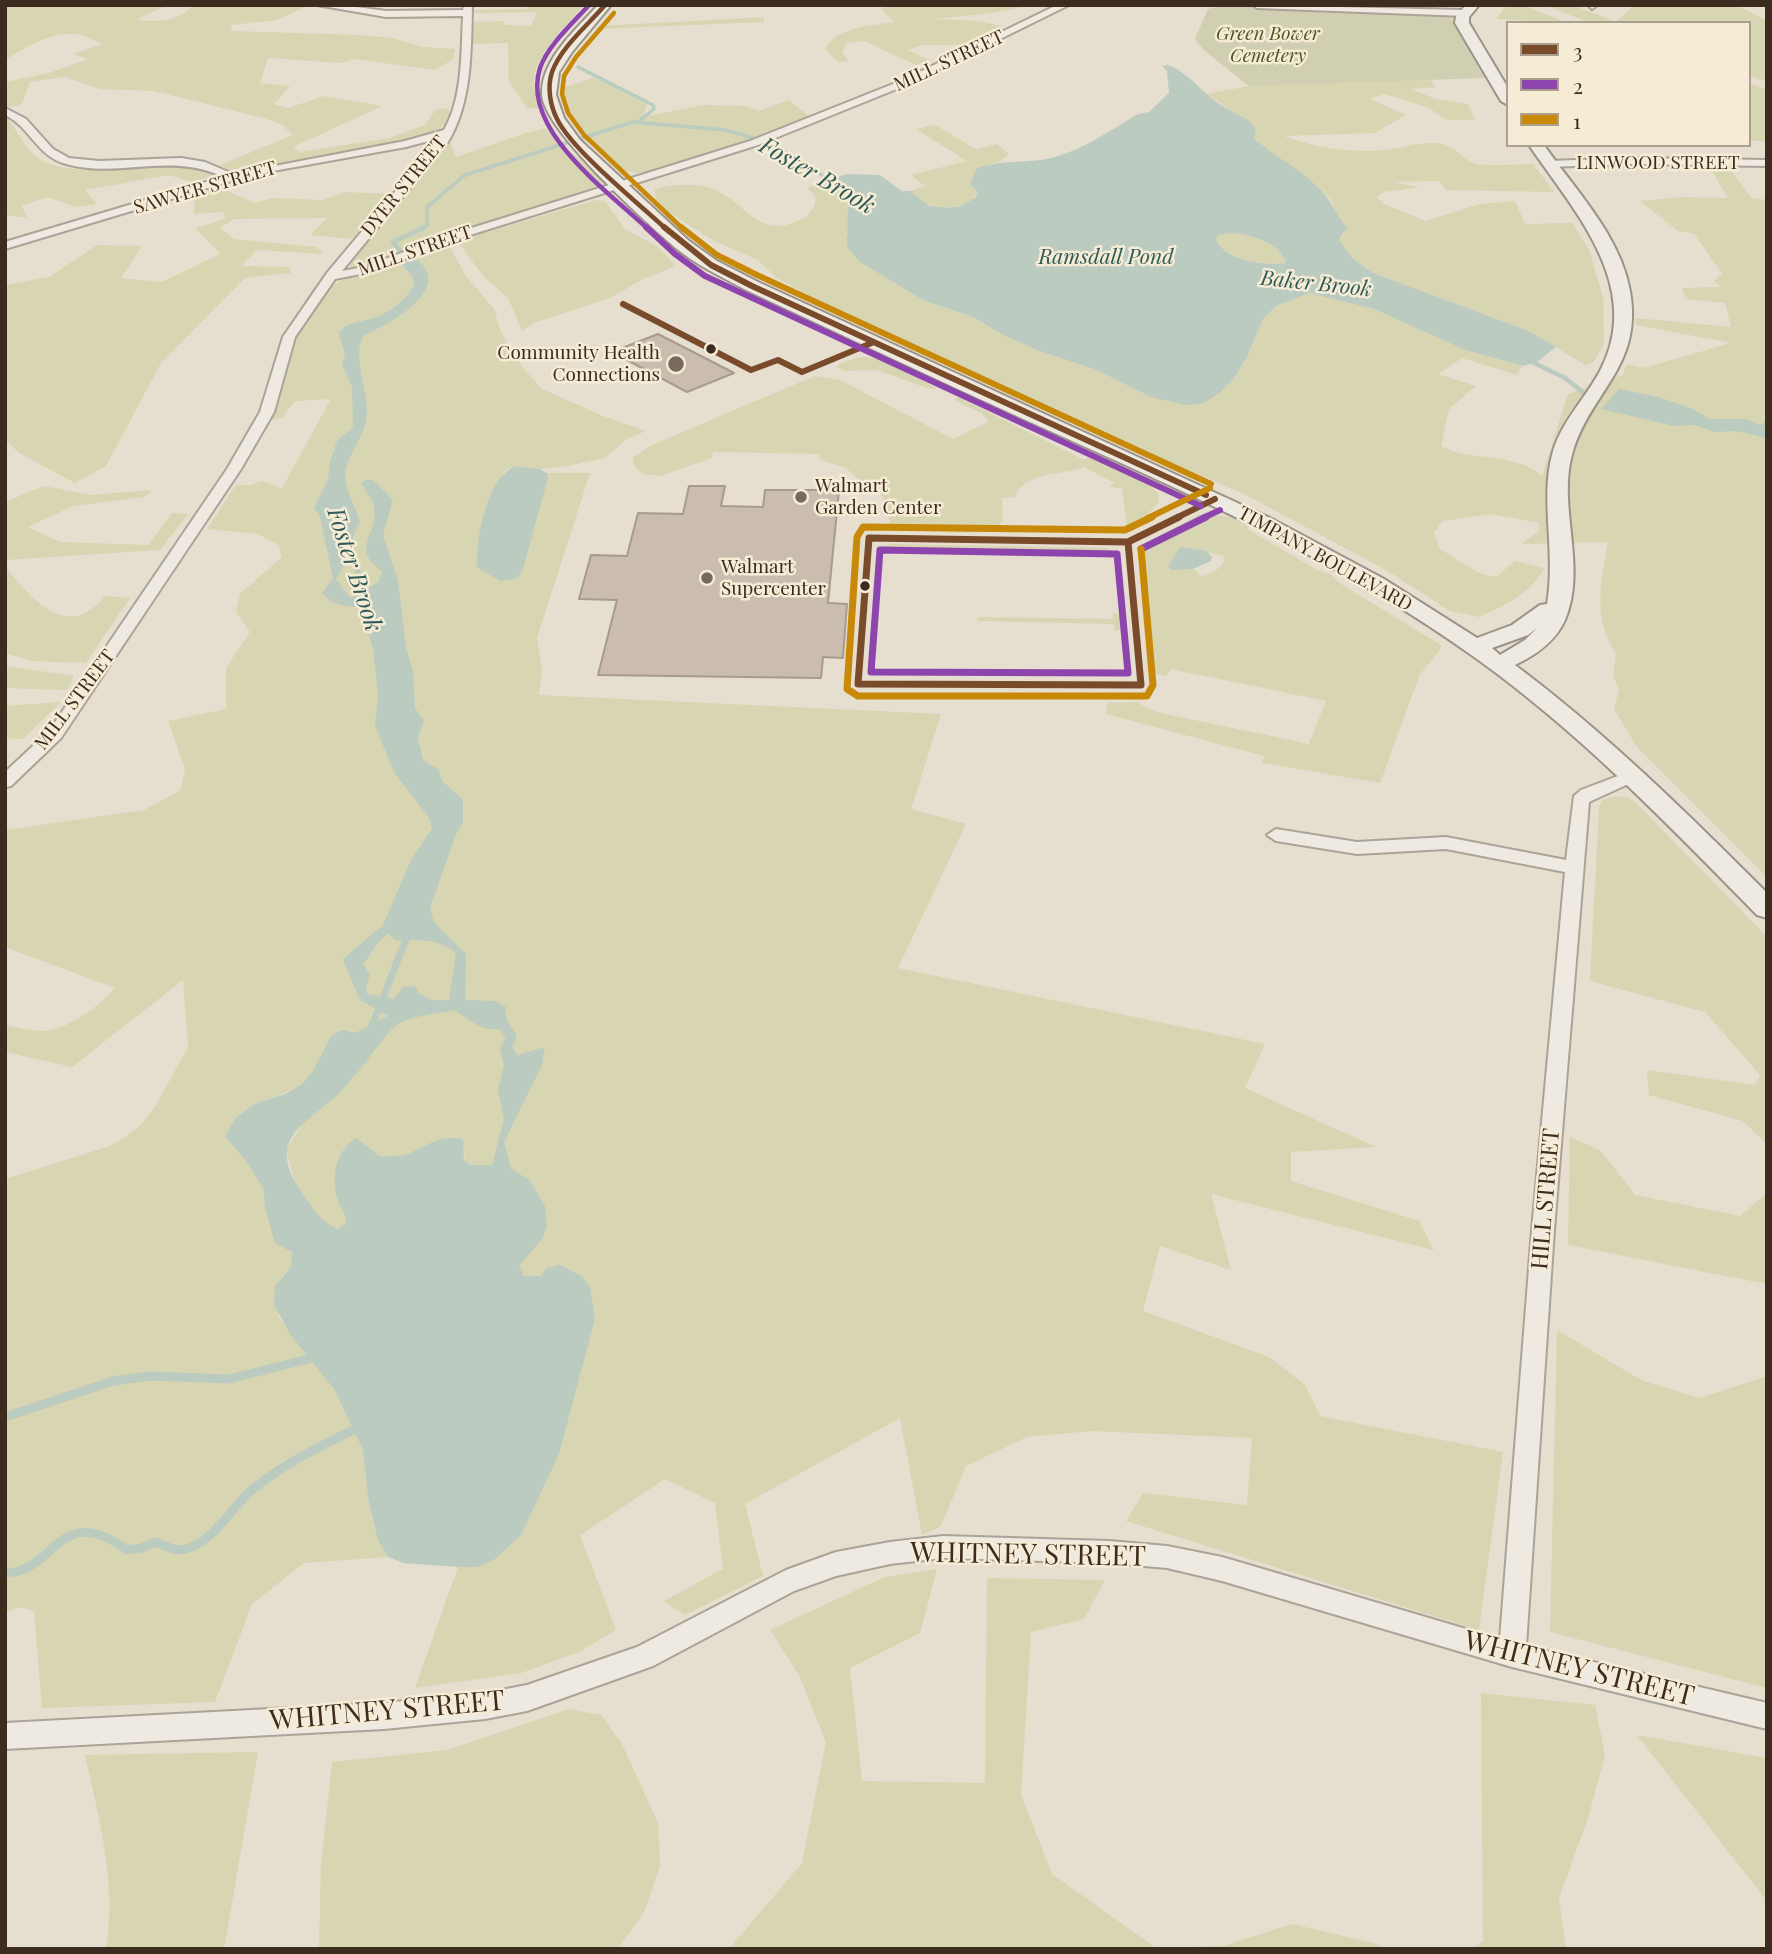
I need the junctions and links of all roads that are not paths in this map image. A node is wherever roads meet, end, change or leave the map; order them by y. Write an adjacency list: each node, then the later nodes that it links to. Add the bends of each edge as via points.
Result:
1 (321, 5): 5 (street, via 386,14)
2 (605, 5): 14 (main road, TIMPANY BOULEVARD, via 566,50 551,76 549,91 552,109 573,141)
3 (1065, 5): 14 (street, MILL STREET, via 906,82 766,139)
4 (1257, 5): 6 (street)
5 (467, 9): 9 (street, DYER STREET, via 466,73)
6 (1469, 9): 7 (main road, via 1462,23 1465,32)
7 (1506, 98)
8 (5, 111): 13 (street, via 17,116 53,156 68,161 196,163)
9 (449, 132): 13 (street, SAWYER STREET); 16 (street, DYER STREET)
10 (1537, 147): 12 (main road)
11 (1767, 163): 12 (street, LINWOOD STREET)
12 (1549, 164): 17 (main road, via 1602,242 1621,291 1622,313 1621,344 1612,367 1567,439 1556,477 1562,547)
13 (232, 177): 15 (street, SAWYER STREET)
14 (621, 187): 16 (street, MILL STREET, via 368,270); 18 (main road, TIMPANY BOULEVARD, via 683,245 714,267 1264,523 1384,589)
15 (5, 246)
16 (331, 276): 21 (street, MILL STREET, via 289,337 267,412 234,469 55,734)
17 (1556, 600): 18 (main road, via 1535,622); 19 (main road, via 1547,630 1520,655)
18 (1475, 647): 19 (main road, TIMPANY BOULEVARD)
19 (1498, 664): 20 (main road, TIMPANY BOULEVARD)
20 (1631, 776): 23 (street, HILL STREET, via 1580,800); 24 (main road, TIMPANY BOULEVARD)
21 (5, 782)
22 (1276, 835): 23 (street, via 1357,848 1446,843)
23 (1575, 868): 25 (street, HILL STREET)
24 (1767, 909)
25 (1512, 1655): 26 (street, WHITNEY STREET); 27 (street, WHITNEY STREET, via 1222,1569 1167,1558 1054,1549 943,1548 836,1564 786,1582 644,1657 527,1698 384,1716)
26 (1767, 1716)
27 (5, 1735)

